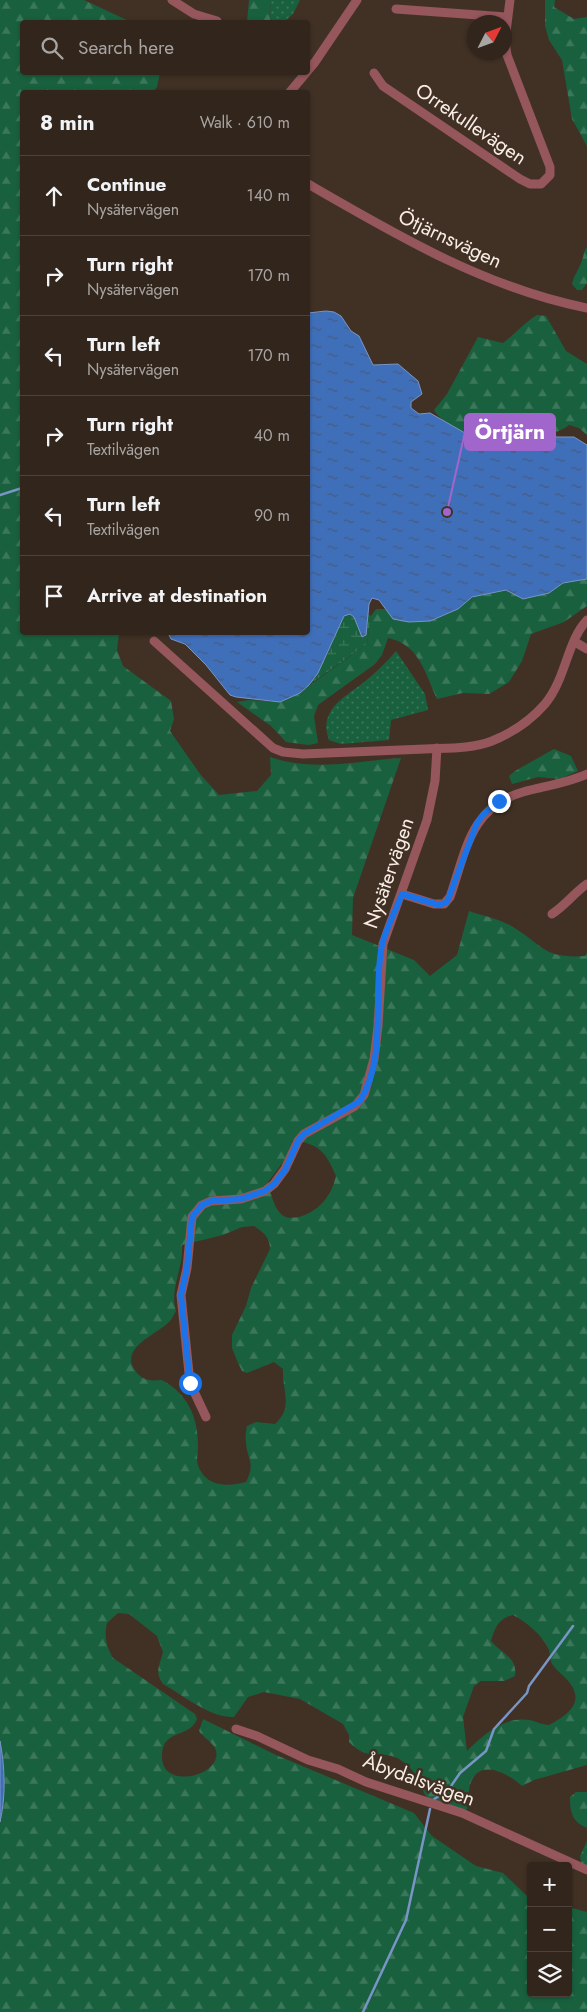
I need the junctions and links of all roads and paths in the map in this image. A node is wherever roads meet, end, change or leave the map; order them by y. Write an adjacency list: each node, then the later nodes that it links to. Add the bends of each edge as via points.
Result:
1 (172, 0): 7 (street, via 194,14)
2 (357, 0): 9 (street)
3 (510, 0): 6 (street, Orrekullevägen)
4 (396, 9): 5 (street)
5 (478, 15)
6 (506, 15)
7 (214, 20)
8 (509, 60): 10 (street, Orrekullevägen, via 550,168 550,175 542,184 530,184 520,179 383,86)
9 (310, 68)
10 (374, 73)
11 (304, 75): 12 (street)
12 (292, 90)
13 (310, 185): 14 (street, Ötjärnsvägen, via 411,244 494,280)
14 (587, 308)
15 (587, 620): 17 (street)
16 (154, 641): 19 (street, via 273,748 283,752 303,754)
17 (575, 642): 18 (street); 19 (street, via 561,679 545,705 522,725 491,742)
18 (587, 649)
19 (437, 748): 22 (street, Nysätervägen, via 432,800)
20 (587, 774): 22 (street, via 516,794 491,807 472,833 450,896 444,904)
21 (587, 884): 23 (street)
22 (402, 894): 24 (street, Nysätervägen, via 382,944 374,1059 360,1101 304,1134 285,1170 265,1191 241,1199 211,1201 202,1205 192,1217 181,1295 190,1383)
23 (552, 914)
24 (206, 1417)
25 (236, 1729): 26 (street, Åbydalsvägen, via 366,1782 462,1813)
26 (587, 1870)

